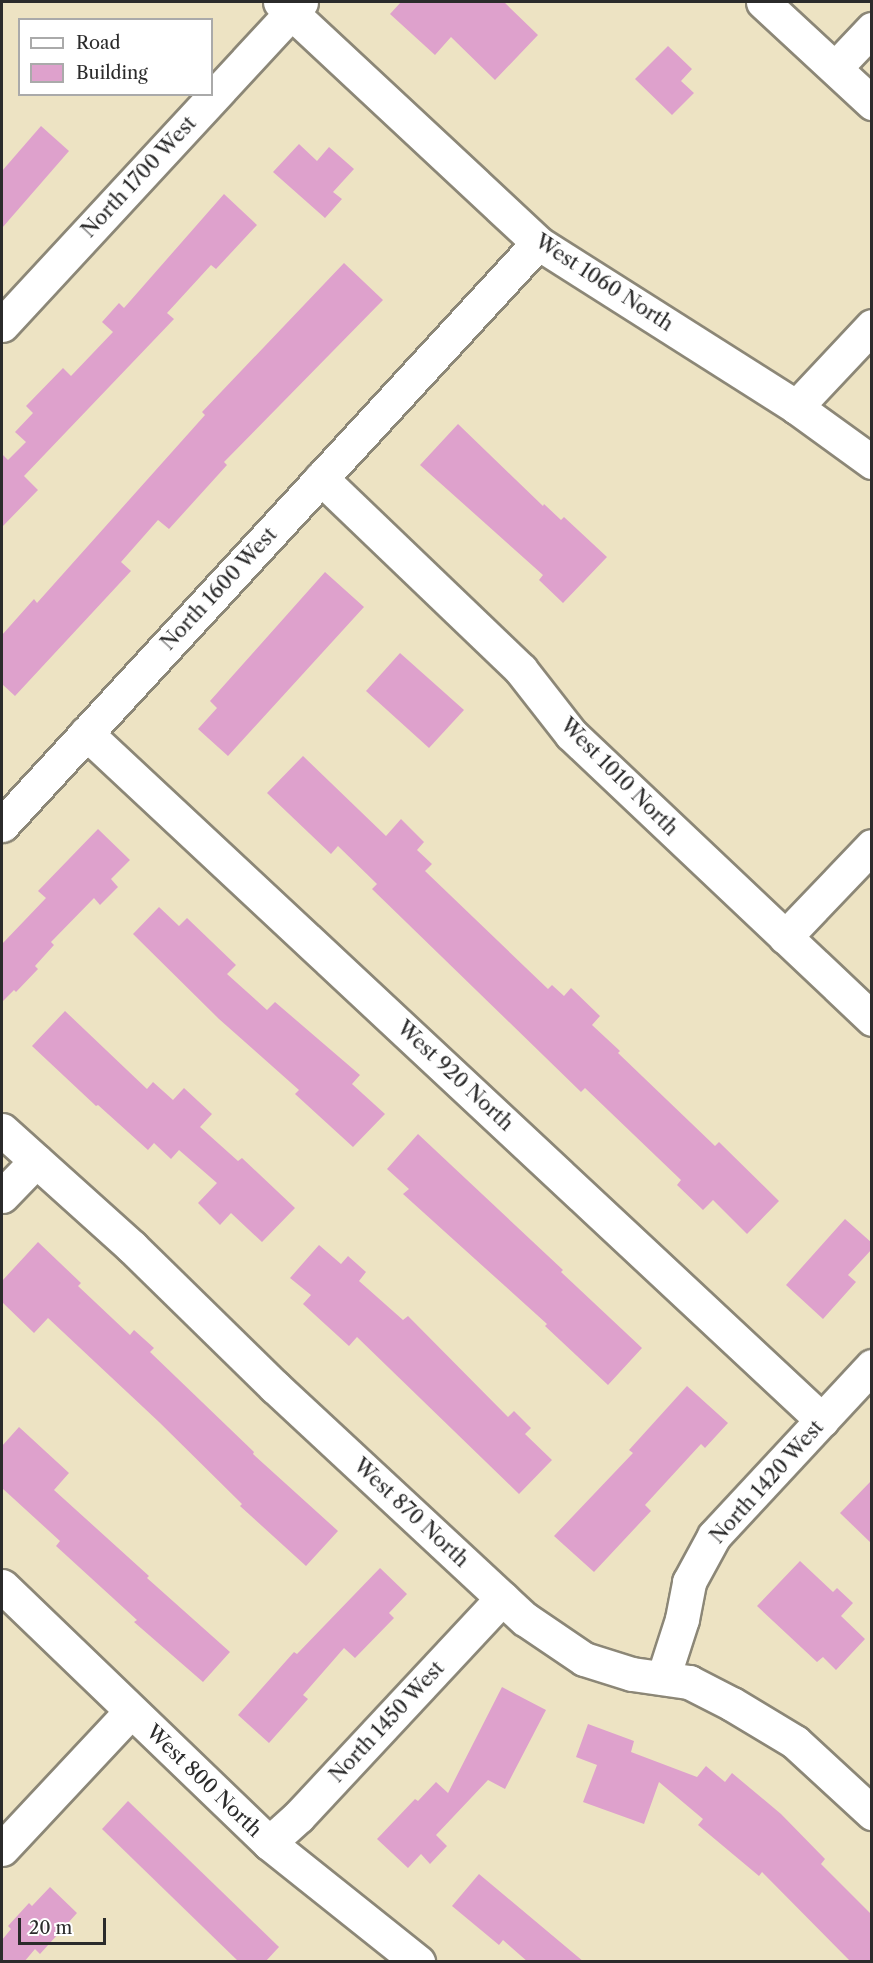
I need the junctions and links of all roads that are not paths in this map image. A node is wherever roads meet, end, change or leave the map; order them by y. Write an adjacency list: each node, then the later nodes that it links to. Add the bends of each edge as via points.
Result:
1 (763, 2): 4 (street)
2 (291, 5): 5 (street, North 1700 West); 8 (street, West 1060 North)
3 (872, 29): 4 (street)
4 (835, 69): 7 (street)
5 (213, 91)
6 (209, 96): 9 (street, North 1700 West)
7 (872, 103)
8 (538, 243): 11 (street, West 1060 North); 13 (street, North 1600 West)
9 (2, 325)
10 (872, 326): 11 (street)
11 (796, 407): 12 (street, West 1060 North)
12 (872, 462)
13 (321, 478): 14 (street, North 1600 West); 17 (street, West 1010 North, via 521,670 571,734)
14 (86, 733): 15 (street, North 1600 West); 23 (street, West 920 North)
15 (2, 825)
16 (872, 846): 17 (street)
17 (785, 937): 18 (street, West 1010 North)
18 (872, 1018)
19 (2, 1130): 20 (street, West 870 North)
20 (36, 1161): 21 (street); 25 (street, West 870 North)
21 (2, 1196)
22 (872, 1366): 23 (street, North 1420 West)
23 (822, 1420): 26 (street, North 1420 West, via 714,1536 689,1582 682,1620)
24 (2, 1586): 27 (street, West 800 North)
25 (502, 1598): 26 (street, West 870 North, via 525,1619 584,1659 632,1674); 29 (street, North 1450 West, via 299,1816)
26 (663, 1678): 28 (street, West 870 North, via 688,1682 795,1742)
27 (131, 1711): 29 (street, West 800 North); 30 (street)
28 (872, 1813)
29 (269, 1843): 31 (street, West 800 North)
30 (2, 1849)
31 (418, 1962)

